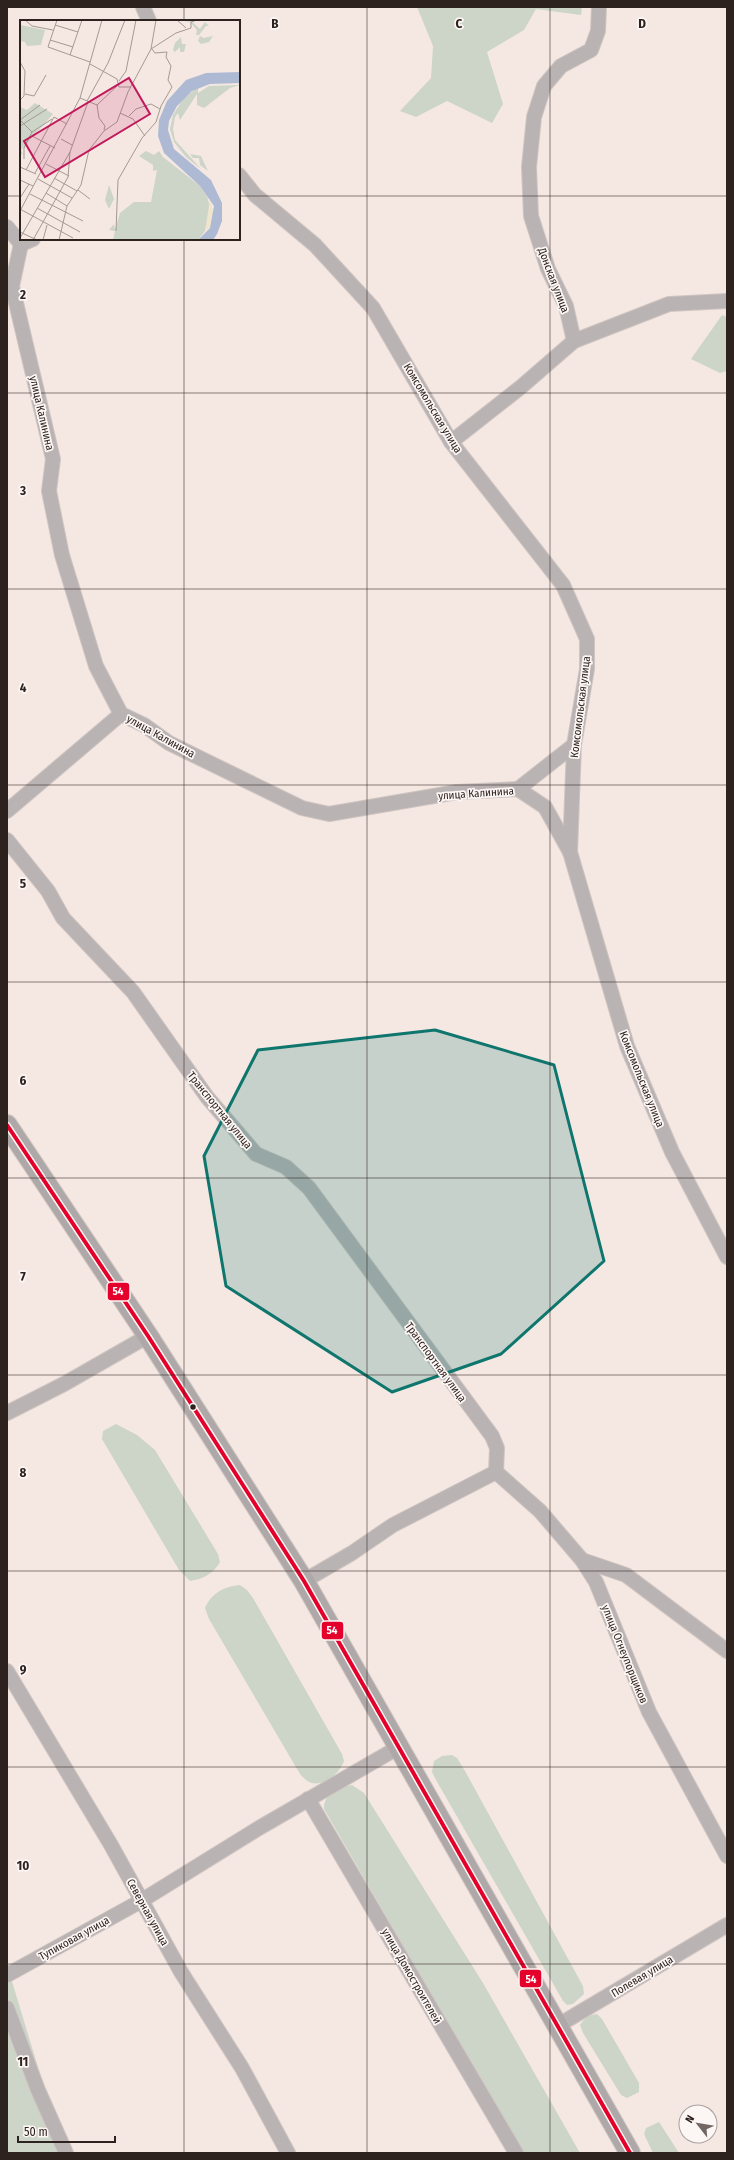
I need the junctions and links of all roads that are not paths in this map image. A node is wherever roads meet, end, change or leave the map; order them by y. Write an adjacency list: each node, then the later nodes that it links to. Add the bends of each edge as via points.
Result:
1 (143, 7): 3 (street)
2 (599, 7): 9 (street, Донская улица, via 598,32 591,50 561,66 544,86 534,117 529,167 531,216 548,269 566,306)
3 (149, 20)
4 (240, 176): 10 (street, Комсомольская улица, via 256,195 315,245 373,308)
5 (7, 227): 6 (street)
6 (20, 236)
7 (27, 241): 11 (street, улица Калинина, via 12,286 53,459 50,491 62,555 96,666)
8 (727, 301): 9 (street, via 669,304)
9 (574, 341): 10 (street)
10 (451, 442): 12 (street, Комсомольская улица, via 563,585 588,639 587,668)
11 (121, 714): 13 (street, улица Калинина, via 144,725 169,743 302,808 329,814 457,792); 14 (street)
12 (574, 745): 13 (street); 16 (street, Комсомольская улица)
13 (518, 789): 16 (street, улица Калинина, via 545,807)
14 (7, 811)
15 (7, 840): 21 (street, Транспортная улица, via 48,891 63,918 133,992 207,1097 256,1154 286,1167 309,1188 492,1436 497,1448)
16 (570, 852): 18 (street, Комсомольская улица, via 627,1046 672,1152)
17 (7, 1125): 19 (main road)
18 (727, 1257)
19 (148, 1336): 20 (street); 23 (main road)
20 (7, 1413)
21 (496, 1472): 22 (street, улица Огнеупорщиков, via 540,1511); 23 (street, via 393,1525 352,1554)
22 (582, 1560): 24 (street, via 626,1575); 28 (street, улица Огнеупорщиков, via 596,1582 649,1712)
23 (304, 1581): 26 (main road)
24 (727, 1652)
25 (7, 1671): 29 (street, Северная улица, via 111,1845)
26 (399, 1747): 27 (street, Тупиковая улица); 33 (main road)
27 (308, 1799): 29 (street, Тупиковая улица); 36 (street, улица Домостроителей)
28 (727, 1856)
29 (141, 1902): 31 (street, Тупиковая улица); 35 (street, Северная улица, via 181,1972 242,2068)
30 (727, 1925): 33 (street, Полевая улица)
31 (7, 1975)
32 (7, 2008): 34 (street, via 38,2090)
33 (557, 2026): 37 (main road)
34 (66, 2153)
35 (288, 2153)
36 (516, 2153)
37 (630, 2153)

